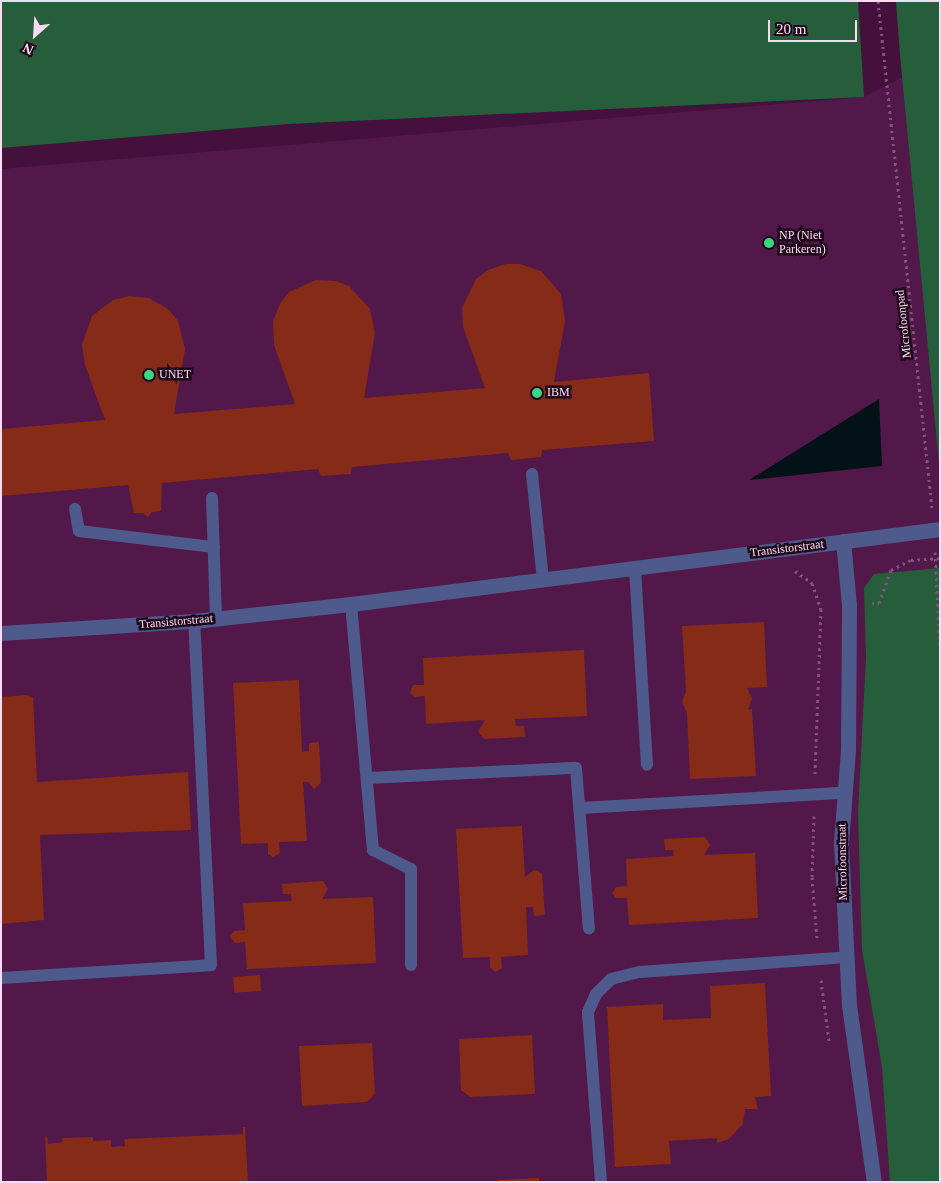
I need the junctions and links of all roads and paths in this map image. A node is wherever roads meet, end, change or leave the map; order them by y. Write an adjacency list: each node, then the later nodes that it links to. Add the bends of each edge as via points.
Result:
1 (878, 1): 5 (path, Microfoonpad)
2 (532, 474): 11 (lane)
3 (212, 498): 7 (lane)
4 (75, 509): 7 (lane, via 79,531)
5 (937, 529): 6 (street, Transistorstraat); 8 (path, Microfoonpad)
6 (842, 541): 9 (street, Transistorstraat); 13 (street, Microfoonstraat)
7 (214, 547): 15 (lane)
8 (938, 558): 13 (path, via 910,560 892,570 879,603); 18 (path, Microfoonpad)
9 (635, 569): 11 (street, Transistorstraat); 19 (lane)
10 (792, 569): 14 (path, via 812,583)
11 (543, 580): 12 (street, Transistorstraat)
12 (351, 604): 15 (street, Transistorstraat); 20 (lane)
13 (849, 604): 14 (path); 21 (street, Microfoonstraat, via 848,750)
14 (821, 609): 22 (path)
15 (216, 618): 16 (street, Transistorstraat)
16 (194, 621): 17 (street, Transistorstraat); 28 (lane, via 211,965)
17 (1, 633)
18 (940, 646)
19 (647, 765)
20 (368, 778): 23 (lane, via 576,768); 27 (lane, via 373,850 411,869)
21 (843, 793): 22 (lane); 25 (street, Microfoonstraat, via 841,843)
22 (814, 794): 23 (lane); 26 (path, via 812,878)
23 (580, 808): 24 (lane)
24 (589, 928)
25 (847, 956): 26 (lane); 31 (street, Microfoonstraat, via 849,1005)
26 (819, 960): 29 (path); 30 (lane, via 640,972 611,979 596,994 588,1012)
27 (411, 966)
28 (1, 978)
29 (830, 1047)
30 (600, 1182)
31 (874, 1182)

